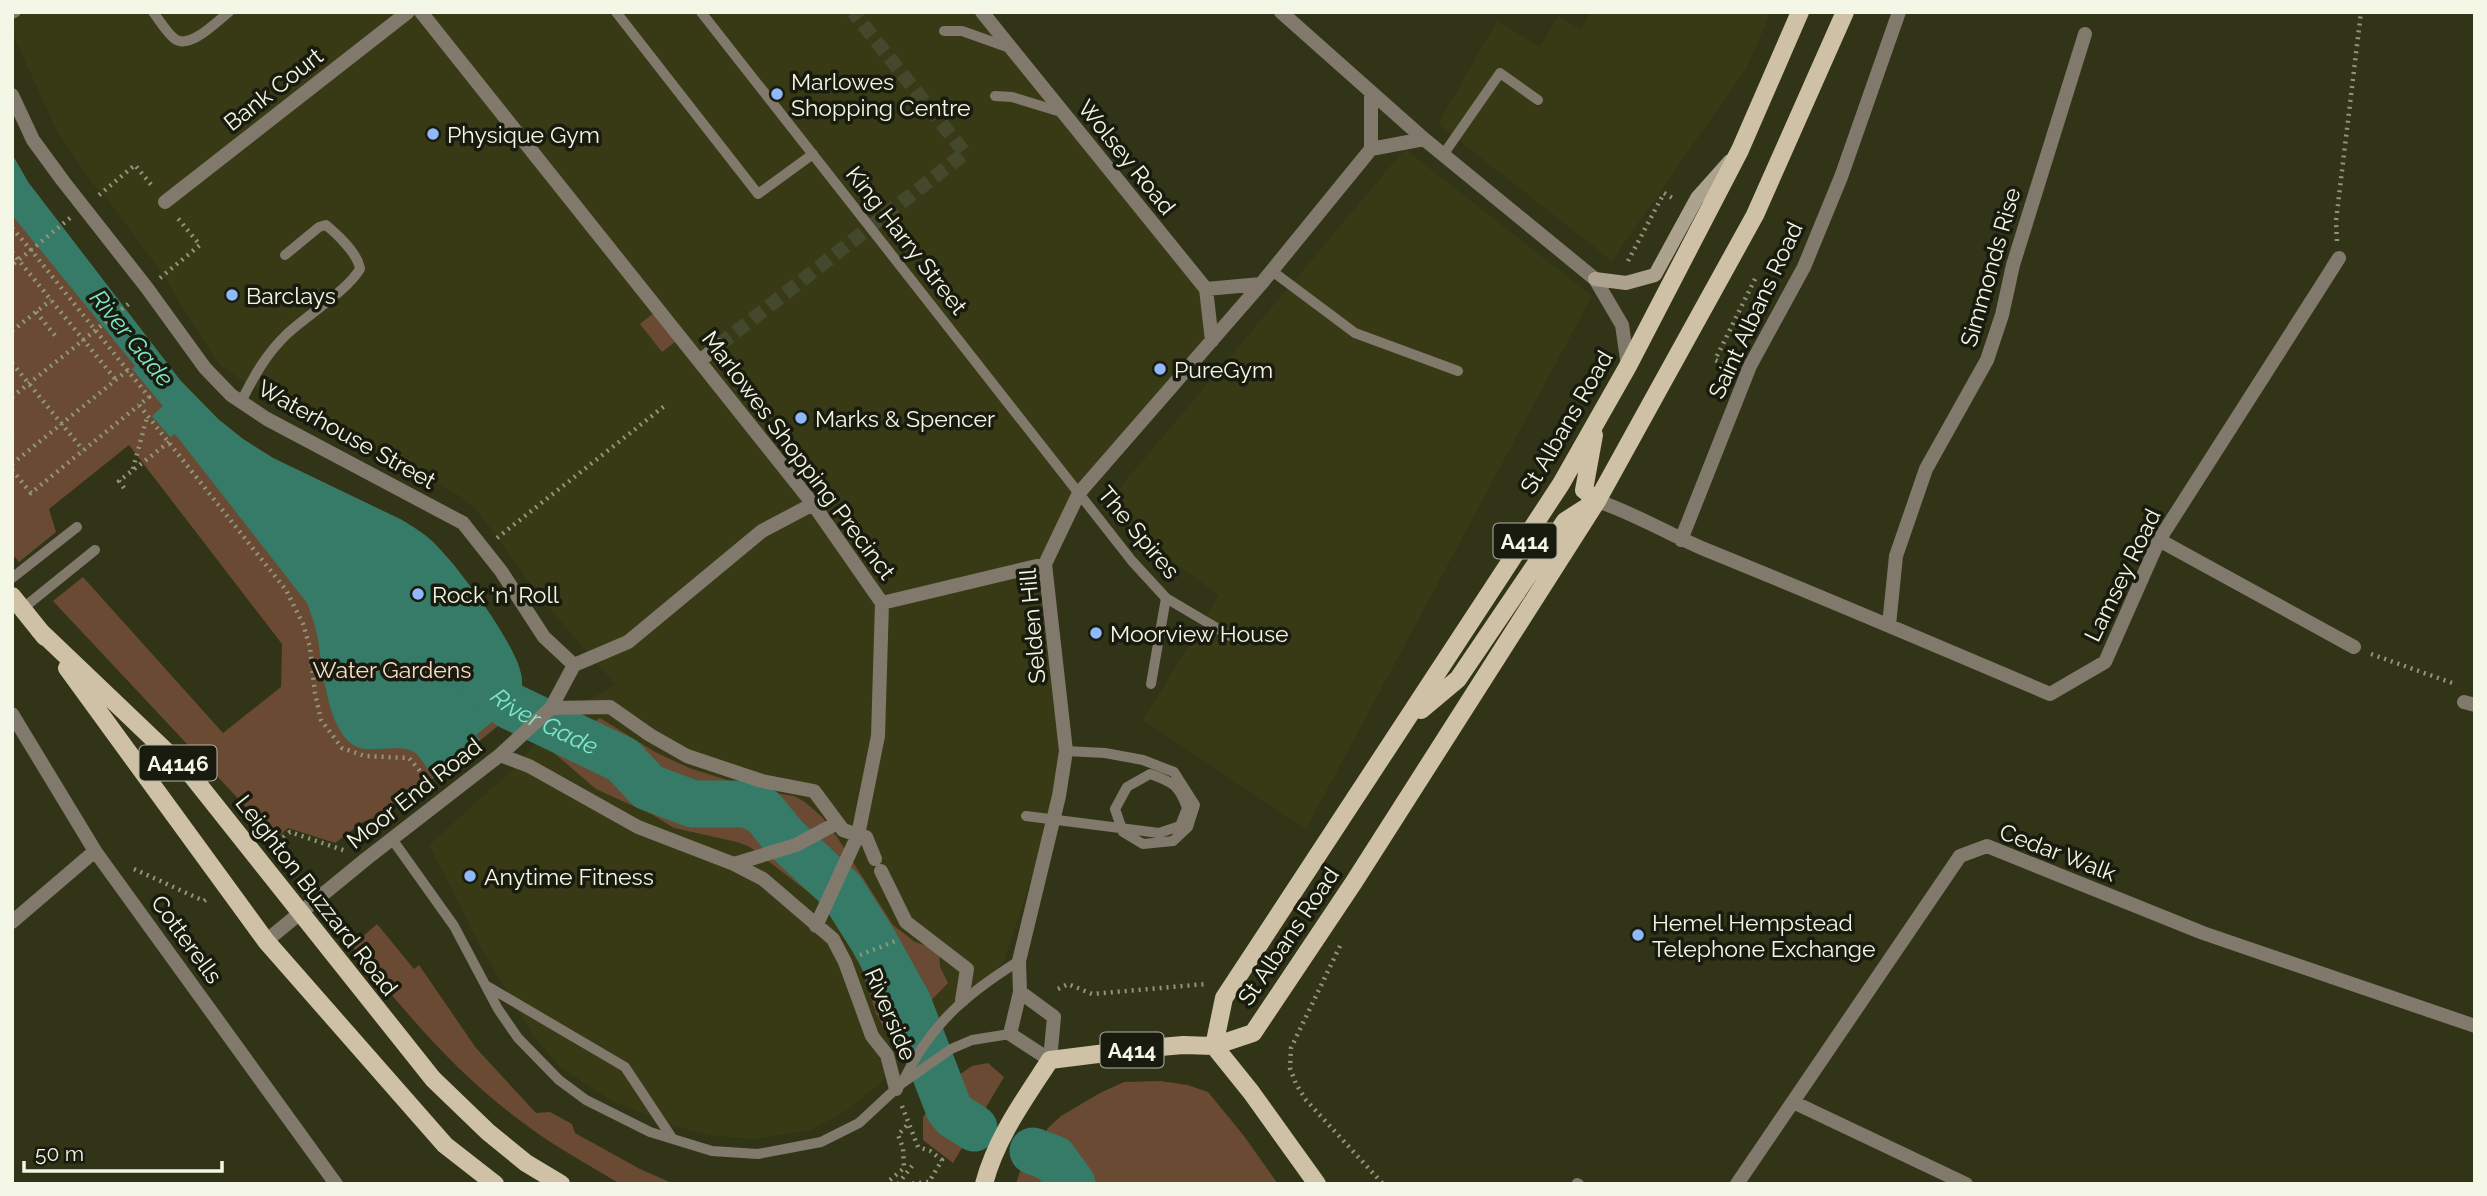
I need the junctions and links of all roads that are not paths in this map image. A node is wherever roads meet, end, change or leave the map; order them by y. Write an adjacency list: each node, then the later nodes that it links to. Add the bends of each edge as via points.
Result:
1 (153, 12): 2 (lane, via 181,43 191,41)
2 (229, 12)
3 (408, 12): 25 (street, Bank Court)
4 (421, 12): 34 (street, Marlowes Shopping Precinct)
5 (616, 12): 23 (lane, via 758,194)
6 (701, 12): 23 (lane, King Harry Street)
7 (982, 12): 14 (street, Wolsey Road)
8 (1280, 12): 15 (street)
9 (1800, 12): 22 (main road, St Albans Road / A414)
10 (1845, 12): 40 (main road, St Albans Road / A414, via 1755,215)
11 (1899, 12): 43 (street, Saint Albans Road, via 1804,267 1747,375)
12 (944, 31): 14 (lane)
13 (2085, 34): 51 (street, Simmonds Rise, via 1987,360 1926,468 1896,556)
14 (1010, 48): 19 (street, Wolsey Road)
15 (1371, 93): 20 (street); 21 (street)
16 (12, 95): 37 (street, Waterhouse Street, via 33,140 63,181 205,368)
17 (995, 96): 19 (lane)
18 (1538, 100): 24 (lane, via 1500,73)
19 (1061, 112): 31 (street, Wolsey Road)
20 (1424, 139): 21 (street); 24 (street)
21 (1371, 149): 28 (street, Selden Hill)
22 (1740, 150): 29 (street, via 1697,198 1655,275 1626,283); 35 (main road, St Albans Road / A414)
23 (813, 154): 39 (lane, King Harry Street)
24 (1443, 155): 29 (street)
25 (165, 202)
26 (285, 254): 37 (lane, via 326,225 360,269 267,355)
27 (2339, 258): 44 (street, Lamsey Road)
28 (1272, 271): 30 (street, Selden Hill); 36 (lane, via 1355,333)
29 (1595, 279): 35 (street, via 1622,325)
30 (1261, 284): 31 (street); 32 (street, Selden Hill)
31 (1206, 289): 32 (street)
32 (1212, 341): 39 (street, Selden Hill)
33 (719, 345): 34 (street)
34 (700, 361): 41 (street, Marlowes Shopping Precinct)
35 (1628, 366): 38 (main road, St Albans Road / A414)
36 (1458, 371)
37 (241, 402): 55 (street, Waterhouse Street, via 463,523 544,637)
38 (1597, 421): 40 (main road, A414, via 1584,491); 59 (main road, St Albans Road / A414)
39 (1079, 493): 46 (street, Selden Hill); 48 (lane, The Spires)
40 (1597, 500): 43 (street); 59 (main road, A414, via 1565,521 1458,679); 78 (main road, St Albans Road / A414, via 1253,1033)
41 (813, 504): 50 (street, Marlowes Shopping Precinct); 55 (street, via 762,531 628,642)
42 (77, 527): 47 (lane)
43 (1681, 540): 51 (street, Lamsey Road)
44 (2159, 540): 51 (street, Lamsey Road, via 2105,662 2050,695); 54 (street)
45 (95, 550): 49 (lane)
46 (1045, 564): 50 (street); 60 (street, Selden Hill)
47 (12, 578)
48 (1166, 598): 53 (lane, The Spires); 56 (lane, The Spires)
49 (17, 602): 52 (main road, Leighton Buzzard Road / A4146)
50 (882, 603): 64 (street, Marlowes Shopping Precinct, via 878,736)
51 (1889, 625)
52 (40, 630): 68 (main road, Leighton Buzzard Road / A4146, via 191,776); 71 (main road, Leighton Buzzard Road / A4146)
53 (1237, 640)
54 (2354, 648)
55 (574, 665): 57 (street, Moor End Road)
56 (1151, 684)
57 (551, 708): 61 (street, Moor End Road); 63 (street, via 610,707 687,756 762,781 814,791)
58 (12, 714): 66 (street, Cotterells)
59 (1405, 724): 78 (main road, St Albans Road / A414, via 1224,998)
60 (1066, 751): 62 (lane, via 1143,760 1174,772 1195,805 1188,827 1172,841 1143,844 1123,832 1119,821 1115,809 1127,787 1150,774 1169,780 1181,791 1188,808 1180,827 1159,833 1132,830 1119,828 1093,824 1040,817); 72 (street, Selden Hill)
61 (500, 755): 65 (street, Moor End Road); 67 (street, Riverside, via 529,766 638,827)
62 (1026, 816)
63 (837, 823): 64 (street); 67 (street, via 796,845)
64 (858, 835): 70 (street, Marlowes Shopping Precinct); 75 (street, via 866,837 906,922 967,969)
65 (391, 839): 68 (street, Moor End Road); 73 (lane, via 454,926)
66 (95, 851): 69 (street); 83 (street, Cotterells)
67 (734, 864): 70 (street, Riverside, via 763,879)
68 (299, 913): 71 (street, Moor End Road); 85 (main road, Leighton Buzzard Road / A4146, via 433,1079 488,1132)
69 (12, 922)
70 (816, 926): 80 (street, Riverside, via 833,939 845,962 872,1037 887,1055)
71 (266, 941): 84 (main road, Leighton Buzzard Road / A4146, via 445,1145)
72 (1019, 961): 74 (street, Selden Hill); 75 (lane)
73 (485, 985): 82 (lane, via 625,1067); 82 (lane, via 518,1038 559,1080 608,1112)
74 (1020, 992): 77 (street, Selden Hill); 79 (street, via 1054,1017)
75 (962, 1000): 80 (lane, via 916,1054)
76 (2475, 1026): 81 (street, Cedar Walk, via 2203,933 1987,846 1959,856)
77 (1010, 1034): 79 (street); 80 (lane, via 972,1040 951,1049)
78 (1214, 1046): 79 (main road, A414, via 1182,1045); 87 (main road)
79 (1050, 1060): 86 (main road, via 1011,1120)
80 (899, 1086): 82 (lane, via 859,1123 821,1142 758,1154 712,1151)
81 (1793, 1102): 88 (street, Cedar Walk); 89 (street)
82 (672, 1138)
83 (336, 1184)
84 (495, 1184)
85 (561, 1184)
86 (984, 1184)
87 (1317, 1184)
88 (1737, 1184)
89 (1966, 1184)

